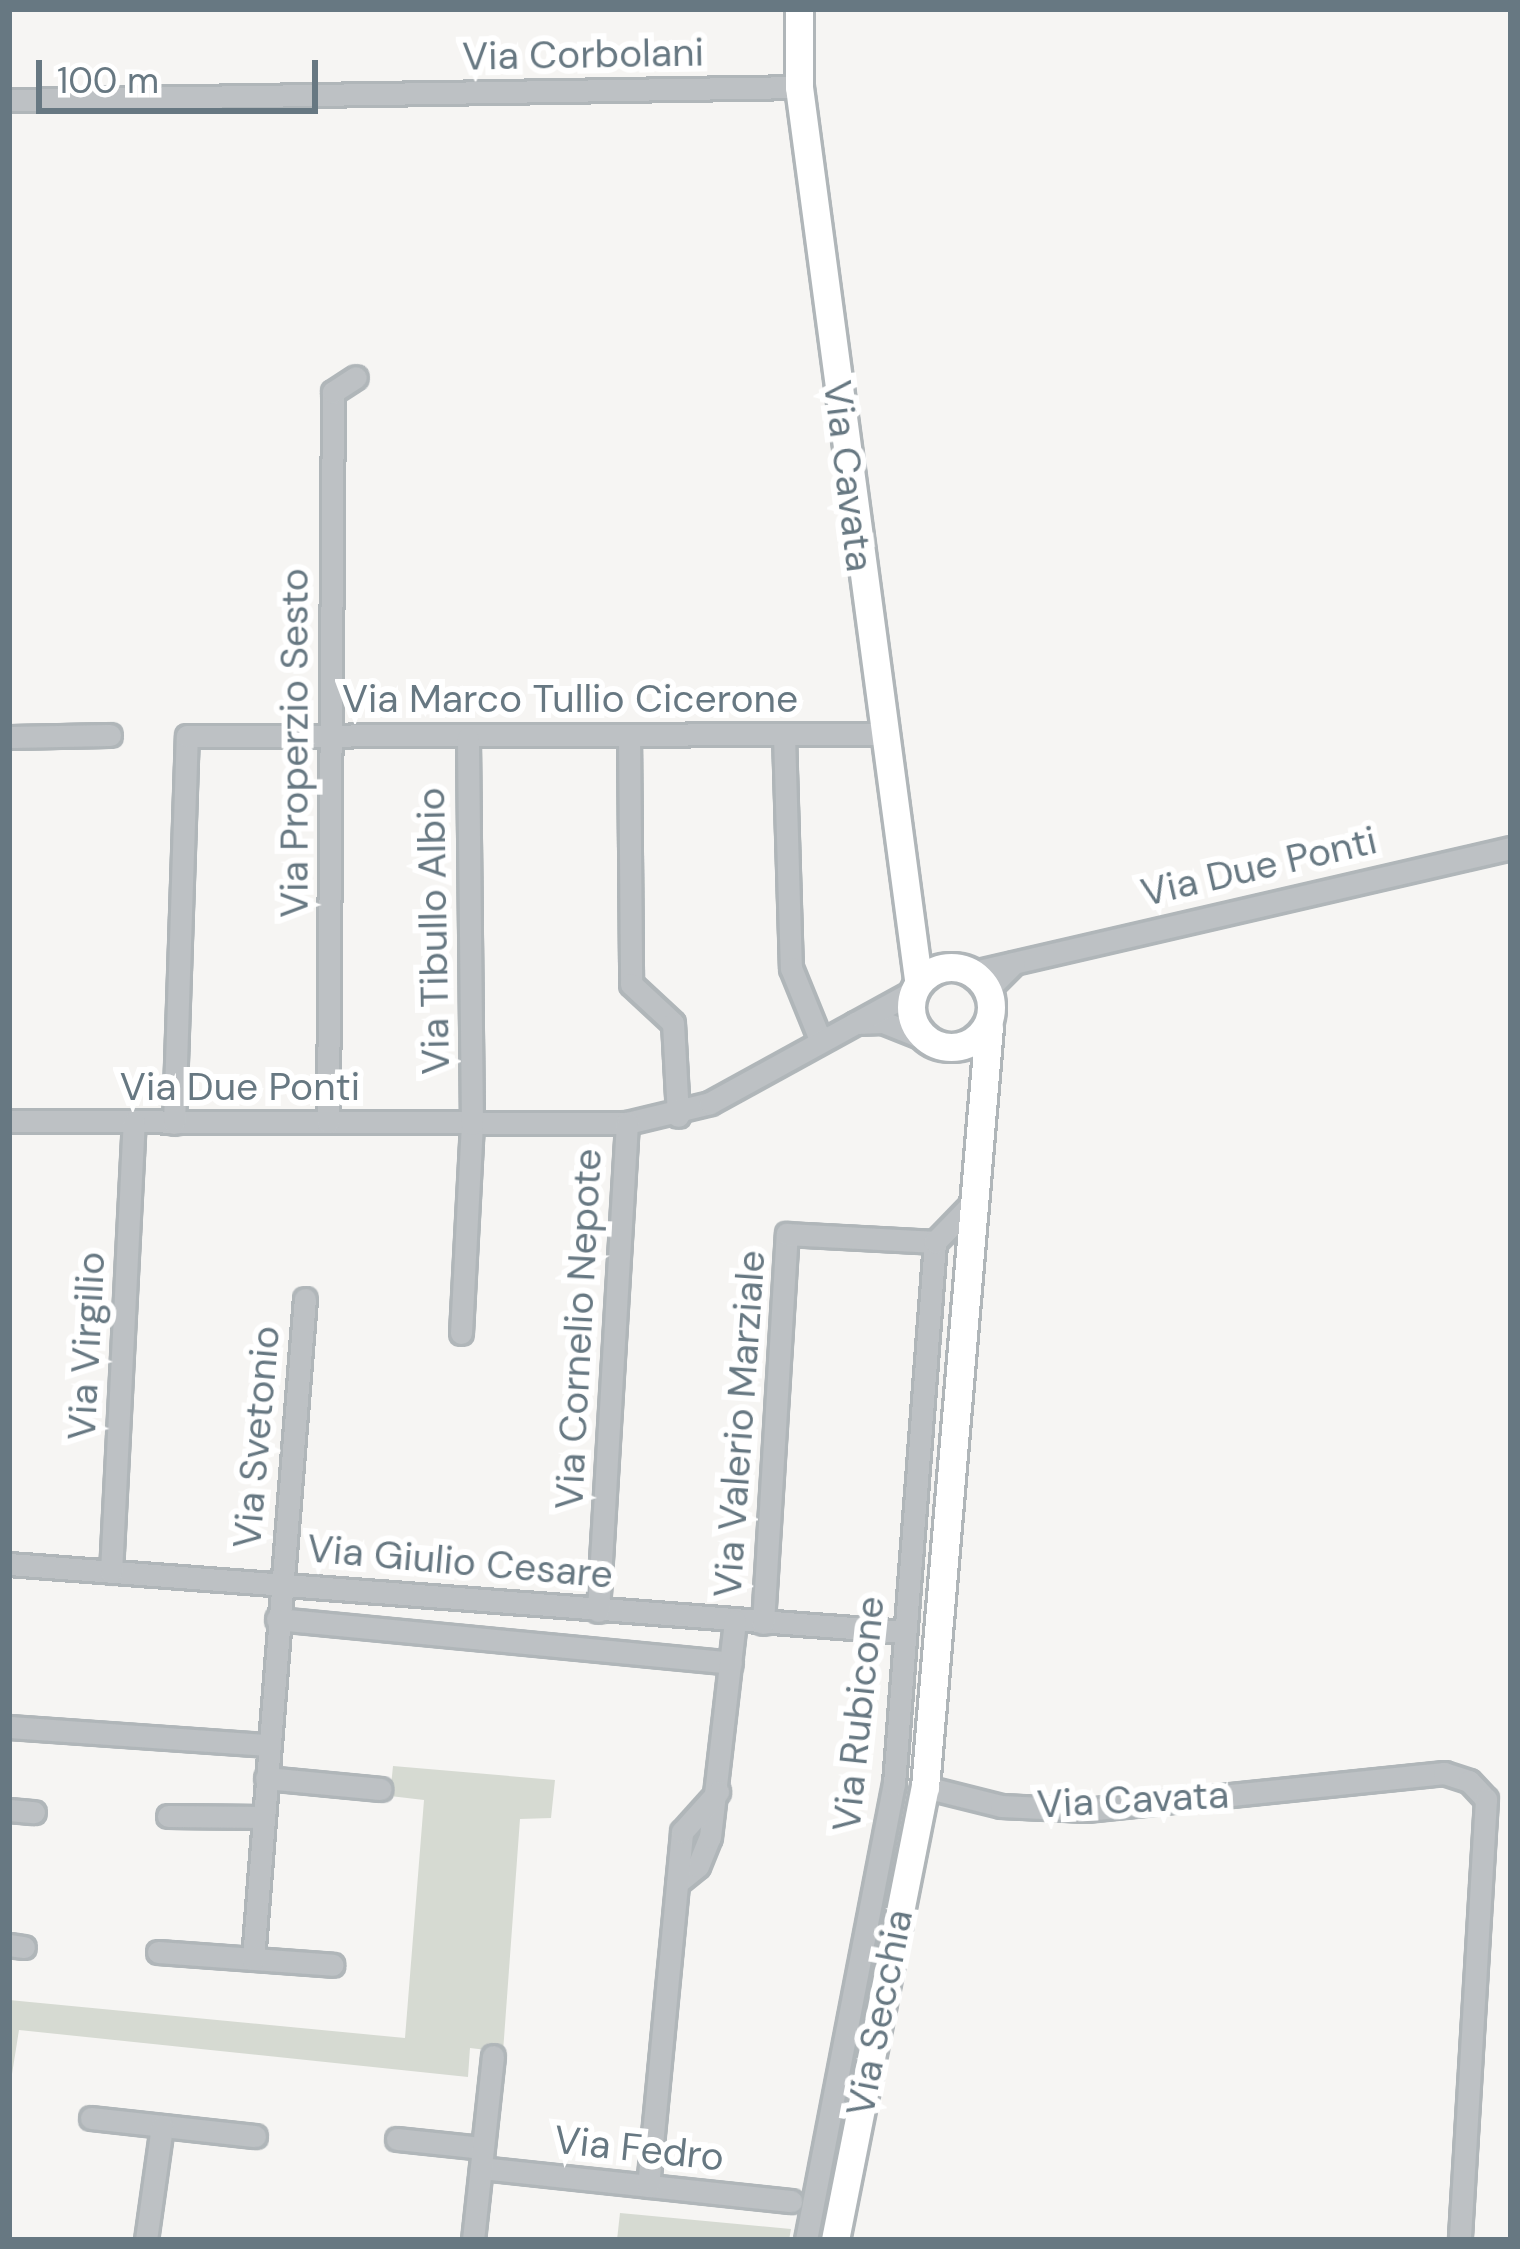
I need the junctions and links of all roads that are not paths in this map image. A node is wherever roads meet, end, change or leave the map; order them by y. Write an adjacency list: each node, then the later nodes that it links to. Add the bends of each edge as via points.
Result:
1 (799, 9): 2 (main road, Via Cavata)
2 (799, 87): 3 (street, Via Corbolani); 5 (main road, Via Cavata)
3 (9, 100)
4 (356, 377): 7 (street, Via Properzio Sesto, via 333,392)
5 (880, 734): 8 (street, Via Marco Tullio Cicerone); 13 (main road, Via Cavata)
6 (110, 735): 10 (street)
7 (333, 735): 11 (street, Via Marco Tullio Cicerone); 22 (street, Via Properzio Sesto); 24 (street, Via Marco Tullio Cicerone, via 187,736)
8 (784, 735): 9 (street, Via Marco Tullio Cicerone); 18 (street, via 790,968)
9 (629, 736): 11 (street, Via Marco Tullio Cicerone); 20 (street, via 631,984 673,1023)
10 (9, 737)
11 (468, 738): 27 (street, Via Tibullo Albio)
12 (1511, 848): 14 (street, Via Due Ponti, via 1022,957)
13 (913, 941): 14 (main road); 15 (main road, Via Cavata)
14 (967, 977): 15 (main road); 17 (main road)
15 (916, 985): 16 (street, Via Due Ponti); 19 (main road, Via Cavata)
16 (842, 1025): 18 (street, Via Due Ponti); 19 (street, Via Due Ponti, via 883,1022)
17 (988, 1027): 19 (main road, via 967,1047); 26 (main road)
18 (819, 1036): 20 (street, Via Due Ponti)
19 (936, 1044): 26 (main road)
20 (678, 1116): 25 (street, Via Due Ponti)
21 (9, 1121): 23 (street, Via Due Ponti)
22 (328, 1122): 24 (street, Via Due Ponti); 27 (street, Via Due Ponti)
23 (134, 1123): 24 (street, Via Due Ponti); 33 (street, Via Virgilio)
24 (174, 1123)
25 (627, 1123): 27 (street, Via Due Ponti); 35 (street, Via Cornelio Nepote)
26 (976, 1123): 28 (main road)
27 (472, 1124): 31 (street)
28 (971, 1205): 29 (street); 44 (main road)
29 (935, 1242): 38 (street, Via Valerio Marziale, via 787,1234); 39 (street, Via Rubicone)
30 (305, 1300): 34 (street, Via Svetonio)
31 (461, 1333)
32 (9, 1564): 33 (street, Via Giulio Cesare)
33 (111, 1572): 34 (street, Via Giulio Cesare)
34 (279, 1582): 35 (street, Via Giulio Cesare); 36 (street, Via Svetonio)
35 (598, 1611): 37 (street, Via Giulio Cesare)
36 (278, 1619): 40 (street, Via Giulio Cesare); 42 (street, Via Svetonio)
37 (735, 1621): 38 (street, Via Giulio Cesare); 40 (street)
38 (764, 1622): 39 (street, Via Giulio Cesare)
39 (905, 1632): 63 (street, Via Rubicone, via 894,1784)
40 (731, 1663): 59 (street, via 718,1792 698,1866 677,1883)
41 (9, 1727): 42 (street)
42 (268, 1744): 43 (street, Via Svetonio)
43 (266, 1778): 45 (street); 49 (street, Via Svetonio)
44 (925, 1787): 64 (main road, Via Secchia); 65 (street, Via Cavata, via 1001,1805 1086,1810 1444,1773 1469,1781 1486,1799)
45 (380, 1789)
46 (9, 1810): 47 (street)
47 (34, 1812)
48 (168, 1816): 49 (street)
49 (262, 1817): 51 (street, Via Svetonio)
50 (158, 1952): 51 (street)
51 (253, 1959): 52 (street)
52 (333, 1965)
53 (493, 2056): 58 (street)
54 (92, 2118): 55 (street)
55 (162, 2126): 56 (street); 61 (street)
56 (255, 2137)
57 (397, 2139): 58 (street, Via Fedro)
58 (482, 2158): 59 (street, Via Fedro); 62 (street)
59 (648, 2186): 60 (street, Via Fedro)
60 (790, 2200)
61 (146, 2240)
62 (473, 2240)
63 (806, 2240)
64 (835, 2240)
65 (1460, 2240)

